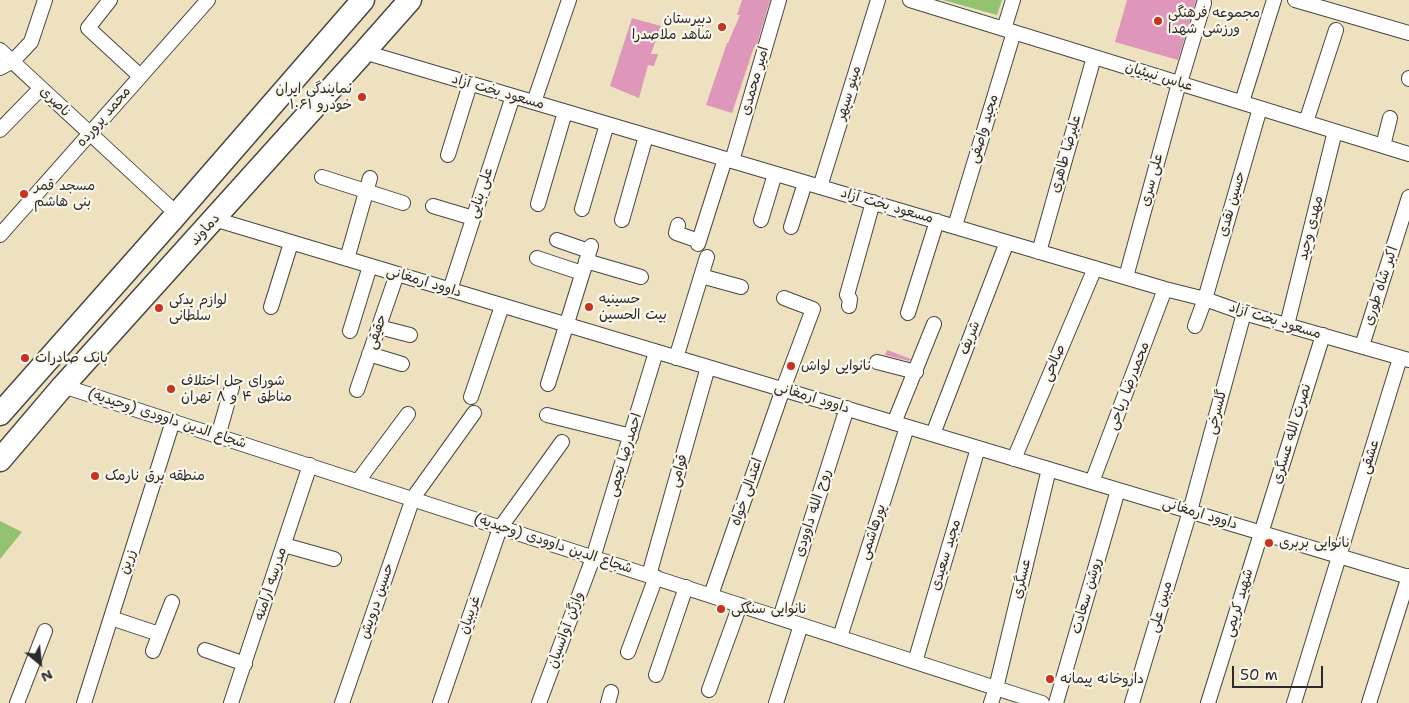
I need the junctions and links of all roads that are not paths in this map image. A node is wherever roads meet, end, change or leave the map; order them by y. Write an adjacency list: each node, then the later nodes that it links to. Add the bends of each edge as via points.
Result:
1 (45, 0): 20 (street, via 31,42)
2 (110, 0): 22 (street, via 88,28)
3 (208, 0): 22 (street, محمد پرورده)
4 (363, 0): 53 (main road)
5 (410, 0): 18 (main road, دماوند)
6 (569, 0): 27 (street)
7 (779, 0): 41 (street, امیر محمدی)
8 (878, 0): 46 (street, مینو سپهر)
9 (910, 0): 15 (street, عباس نبیئیان)
10 (1013, 0): 15 (street, مجید واصفی)
11 (1274, 0): 28 (street)
12 (1295, 0): 16 (street)
13 (1204, 3): 23 (street, علی سری)
14 (1336, 30): 32 (street)
15 (1009, 31): 19 (street, عباس نبیئیان); 60 (street, مجید واصفی)
16 (1409, 33)
17 (0, 50): 20 (street, ناصری)
18 (364, 52): 24 (street, مسعود بخت آزاد); 55 (main road, دماوند)
19 (1094, 57): 23 (street, عباس نبیئیان); 66 (street, علیرضا طاهری)
20 (13, 61): 21 (street); 25 (street, ناصری)
21 (0, 68)
22 (140, 76): 36 (street, محمد پرورده)
23 (1180, 83): 28 (street, عباس نبیئیان); 76 (street, علی سری)
24 (470, 84): 26 (street, مسعود بخت آزاد); 39 (street)
25 (41, 88): 34 (street); 36 (street, ناصری)
26 (513, 96): 27 (street, مسعود بخت آزاد); 54 (street, علی بنایی)
27 (534, 102): 30 (street, مسعود بخت آزاد)
28 (1242, 102): 29 (street, عباس نبیئیان)
29 (1260, 108): 32 (street, عباس نبیئیان); 81 (street, حسین نقدی)
30 (565, 112): 33 (street, مسعود بخت آزاد); 50 (street)
31 (1390, 118): 38 (street)
32 (1306, 122): 35 (street, عباس نبیئیان)
33 (607, 124): 37 (street, مسعود بخت آزاد); 52 (street)
34 (0, 130)
35 (1334, 131): 38 (street, عباس نبیئیان); 89 (street, مهدی وحید)
36 (89, 134): 53 (street, ناصری); 62 (street, محمد پرورده)
37 (646, 136): 41 (street, مسعود بخت آزاد); 56 (street)
38 (1383, 146): 40 (street, عباس نبیئیان)
39 (448, 154)
40 (1409, 154)
41 (729, 160): 42 (street, مسعود بخت آزاد); 59 (street, امیر محمدی, via 699,243 676,233)
42 (775, 174): 44 (street, مسعود بخت آزاد); 57 (street)
43 (322, 177): 45 (street)
44 (805, 182): 46 (street, مسعود بخت آزاد); 61 (street)
45 (369, 184): 49 (street); 70 (street)
46 (820, 187): 48 (street, مسعود بخت آزاد)
47 (1409, 197): 95 (street, اکبر شاه طوری)
48 (873, 202): 58 (street, مسعود بخت آزاد); 83 (street, via 847,295)
49 (403, 203)
50 (538, 204)
51 (433, 206): 54 (street)
52 (582, 209)
53 (177, 214): 112 (main road)
54 (473, 218): 79 (street, علی بنایی)
55 (214, 220): 65 (street, داوود ارمغانی); 105 (main road, دماوند)
56 (622, 220)
57 (761, 220)
58 (938, 222): 60 (street, مسعود بخت آزاد); 85 (street)
59 (678, 225)
60 (954, 226): 64 (street, مسعود بخت آزاد)
61 (791, 228)
62 (0, 235)
63 (557, 240): 69 (street)
64 (1007, 242): 66 (street, مسعود بخت آزاد); 117 (street, شریف)
65 (291, 243): 70 (street, داوود ارمغانی); 84 (street)
66 (1039, 252): 72 (street, مسعود بخت آزاد)
67 (707, 256): 75 (street)
68 (537, 258): 69 (street)
69 (587, 258): 74 (street); 87 (street)
70 (347, 259): 71 (street, داوود ارمغانی)
71 (370, 266): 73 (street, داوود ارمغانی); 92 (street)
72 (1095, 268): 76 (street, مسعود بخت آزاد); 122 (street, صالحی)
73 (397, 274): 79 (street, داوود ارمغانی); 91 (street, حقیقی)
74 (641, 276)
75 (701, 276): 77 (street); 98 (street)
76 (1126, 277): 78 (street, مسعود بخت آزاد)
77 (741, 287)
78 (1165, 289): 81 (street, مسعود بخت آزاد); 127 (street, محمدرضا ریاحی)
79 (450, 290): 82 (street, داوود ارمغانی)
80 (784, 298): 108 (street, اعتدالی خواه, via 814,309)
81 (1205, 299): 86 (street, مسعود بخت آزاد); 90 (street, حسین نقدی)
82 (502, 306): 87 (street, داوود ارمغانی); 109 (street)
83 (849, 306)
84 (272, 307)
85 (908, 313)
86 (1244, 313): 89 (street, مسعود بخت آزاد); 130 (street, گلسرخی)
87 (565, 324): 96 (street, داوود ارمغانی); 104 (street)
88 (934, 324): 103 (street, پورهاشمی)
89 (1287, 325): 94 (street, مسعود بخت آزاد)
90 (1195, 326)
91 (379, 327): 93 (street); 97 (street, حقیقی)
92 (350, 331)
93 (410, 335)
94 (1323, 336): 95 (street, مسعود بخت آزاد); 132 (street, نصرت الله عسگری)
95 (1362, 346): 99 (street, مسعود بخت آزاد)
96 (656, 352): 98 (street, داوود ارمغانی); 119 (street, احمدرضا نجمی)
97 (369, 354): 101 (street); 107 (street, حقیقی)
98 (676, 358): 102 (street, داوود ارمغانی)
99 (1404, 359): 134 (street, عشقی)
100 (877, 362): 103 (street)
101 (402, 364)
102 (708, 367): 108 (street, داوود ارمغانی); 137 (street, قوامی)
103 (916, 372): 116 (street, پورهاشمی)
104 (548, 384)
105 (63, 386): 115 (street, شجاع الدین داوودی (وحیدیه)); 123 (main road, دماوند)
106 (232, 387): 118 (street)
107 (357, 390)
108 (783, 390): 110 (street, داوود ارمغانی); 140 (street, اعتدالی خواه)
109 (471, 397)
110 (847, 408): 116 (street, داوود ارمغانی); 144 (street, روح الله داوودی)
111 (474, 413): 129 (street, حسین درویش)
112 (0, 414)
113 (408, 414): 126 (street)
114 (547, 415): 119 (street)
115 (173, 421): 118 (street, شجاع الدین داوودی (وحیدیه)); 143 (street, زرین)
116 (901, 425): 117 (street, داوود ارمغانی); 148 (street, پورهاشمی)
117 (933, 434): 121 (street, داوود ارمغانی)
118 (218, 436): 124 (street, شجاع الدین داوودی (وحیدیه))
119 (631, 436): 135 (street, احمدرضا نجمی)
120 (562, 442): 131 (street, غریبیان)
121 (978, 448): 122 (street, داوود ارمغانی); 152 (street, مجید سعیدی)
122 (1014, 459): 125 (street, داوود ارمغانی)
123 (0, 460)
124 (310, 465): 126 (street, شجاع الدین داوودی (وحیدیه)); 133 (street, مدرسه ارامنه)
125 (1049, 469): 127 (street, داوود ارمغانی); 155 (street, عسگری)
126 (358, 481): 129 (street, شجاع الدین داوودی (وحیدیه))
127 (1092, 482): 128 (street, داوود ارمغانی)
128 (1118, 490): 130 (street, داوود ارمغانی); 166 (street, روشن سعادت)
129 (413, 498): 131 (street, شجاع الدین داوودی (وحیدیه)); 160 (street, حسین درویش)
130 (1190, 511): 132 (street, داوود ارمغانی); 167 (street, مبین علی)
131 (500, 528): 135 (street, شجاع الدین داوودی (وحیدیه)); 161 (street, غریبیان)
132 (1261, 532): 134 (street, داوود ارمغانی); 168 (street, شهید کریمی)
133 (284, 545): 136 (street); 153 (street, مدرسه ارامنه)
134 (1339, 556): 138 (street, داوود ارمغانی); 169 (street, عشقی)
135 (593, 558): 137 (street, شجاع الدین داوودی (وحیدیه)); 162 (street, وازگن آوانسیان)
136 (334, 559)
137 (652, 576): 139 (street, شجاع الدین داوودی (وحیدیه)); 151 (street, قوامی)
138 (1409, 576): 170 (street)
139 (686, 587): 140 (street, شجاع الدین داوودی (وحیدیه)); 154 (street)
140 (711, 596): 142 (street, شجاع الدین داوودی (وحیدیه))
141 (172, 602): 147 (street)
142 (740, 605): 144 (street, شجاع الدین داوودی (وحیدیه)); 156 (street)
143 (111, 618): 147 (street); 158 (street, زرین)
144 (780, 618): 145 (street, شجاع الدین داوودی (وحیدیه))
145 (801, 625): 148 (street, شجاع الدین داوودی (وحیدیه)); 163 (street)
146 (45, 631): 157 (street)
147 (159, 634): 150 (street)
148 (840, 637): 152 (street, شجاع الدین داوودی (وحیدیه))
149 (205, 650): 153 (street)
150 (153, 651)
151 (628, 652)
152 (914, 662): 155 (street, شجاع الدین داوودی (وحیدیه))
153 (245, 664): 159 (street, مدرسه ارامنه)
154 (656, 674)
155 (996, 688): 164 (street, عسگری); 165 (street, شجاع الدین داوودی (وحیدیه))
156 (710, 690)
157 (17, 703)
158 (84, 703)
159 (231, 703)
160 (342, 703)
161 (440, 703)
162 (539, 703)
163 (776, 703)
164 (991, 703)
165 (1042, 703)
166 (1056, 703)
167 (1132, 703)
168 (1208, 703)
169 (1294, 703)
170 (1369, 703)

